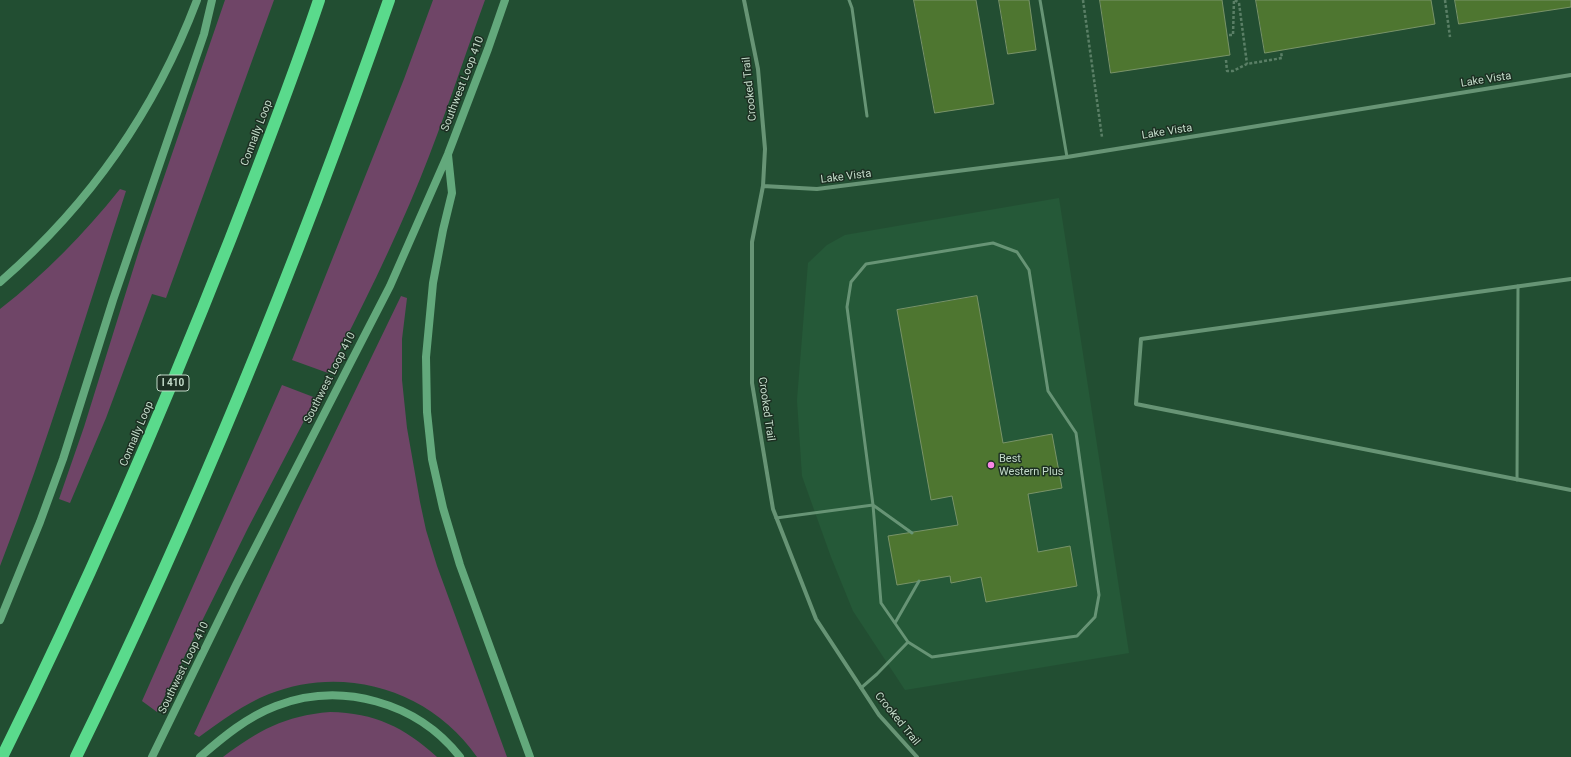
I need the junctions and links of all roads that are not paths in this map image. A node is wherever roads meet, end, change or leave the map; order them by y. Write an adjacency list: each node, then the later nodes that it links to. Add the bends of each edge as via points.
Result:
1 (197, 0): 15 (main road, via 164,76 112,160 62,222)
2 (212, 0): 23 (main road, via 204,34 113,300 63,459)
3 (319, 0): 27 (highway, Connally Loop / I 410, via 283,102 177,372 104,542)
4 (389, 0): 28 (highway, via 318,196 248,376 172,552)
5 (505, 0): 11 (main road, Southwest Loop 410)
6 (744, 0): 13 (street, Crooked Trail, via 758,69 765,149)
7 (849, 0): 10 (lane)
8 (1040, 0): 12 (lane)
9 (1571, 75): 12 (street, Lake Vista)
10 (867, 116)
11 (448, 154): 29 (main road, Southwest Loop 410, via 390,286 236,585); 32 (main road, via 452,193 434,276 426,357 427,412 432,459 460,565)
12 (1067, 157): 13 (street, Lake Vista, via 817,189)
13 (763, 186): 20 (street, Crooked Trail, via 752,242 752,383)
14 (1571, 278): 16 (street)
15 (0, 282)
16 (1518, 286): 17 (lane); 17 (street, via 1141,339 1136,404)
17 (1517, 480): 18 (street)
18 (1571, 490)
19 (873, 504): 20 (lane); 21 (lane); 24 (lane, via 881,604); 25 (lane, via 847,307 851,282 866,264 993,243 1017,252 1029,270 1048,391 1076,433 1099,595 1095,617 1077,636 932,657)
20 (776, 518): 26 (street, Crooked Trail, via 816,619)
21 (912, 533)
22 (919, 581): 24 (lane)
23 (0, 620)
24 (895, 623): 25 (lane)
25 (908, 642): 26 (lane)
26 (861, 688): 33 (street, Crooked Trail, via 879,715)
27 (2, 757)
28 (76, 757)
29 (152, 757)
30 (200, 757): 31 (main road, via 240,724 265,711 302,698 329,695 359,697 395,707 418,719)
31 (460, 757)
32 (530, 757)
33 (917, 757)

